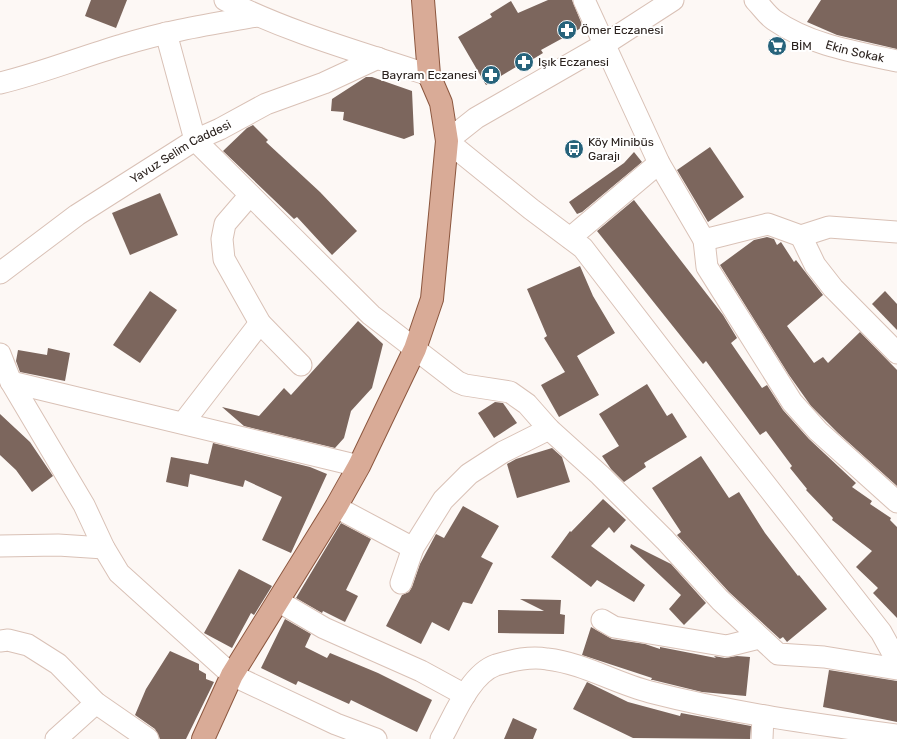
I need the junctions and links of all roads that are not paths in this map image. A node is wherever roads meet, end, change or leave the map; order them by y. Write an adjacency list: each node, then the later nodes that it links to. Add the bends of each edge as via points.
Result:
1 (225, 0): 6 (street)
2 (423, 0): 11 (main road)
3 (584, 0): 8 (street)
4 (673, 0): 8 (street)
5 (755, 0): 10 (street, Ekin Sokak, via 773,20 807,38)
6 (257, 16): 7 (street); 9 (street)
7 (166, 33): 12 (street, via 122,44 35,75); 13 (street)
8 (605, 44): 14 (street, via 476,118); 15 (street)
9 (378, 58): 11 (street); 13 (street, Yavuz Selim Caddesi, via 324,83 266,104)
10 (897, 61)
11 (429, 75): 14 (main road, via 441,103)
12 (0, 83)
13 (195, 140): 16 (street); 21 (street, Yavuz Selim Caddesi, via 77,215)
14 (448, 141): 19 (street); 23 (main road, via 432,299)
15 (659, 163): 19 (street); 20 (street)
16 (250, 195): 22 (street, via 225,224 222,239 224,259); 23 (street, via 371,315)
17 (897, 232): 18 (street, via 829,227)
18 (801, 236): 20 (street, via 768,224); 24 (street, via 816,266 833,288)
19 (570, 238): 41 (street, via 583,248 881,632)
20 (704, 240): 31 (street, via 707,267 792,402 818,431)
21 (0, 273)
22 (260, 323): 26 (street); 28 (street)
23 (415, 349): 29 (street, via 465,385 510,392 527,404); 30 (main road)
24 (897, 353)
25 (0, 354): 27 (street)
26 (301, 365)
27 (11, 382): 28 (street); 34 (street, via 84,505)
28 (183, 423): 30 (street)
29 (549, 428): 35 (street, via 503,452 469,474 443,500); 39 (street, via 600,475)
30 (359, 466): 32 (main road)
31 (897, 502)
32 (336, 507): 35 (street); 37 (main road)
33 (0, 546): 34 (street)
34 (104, 548): 43 (street, via 120,573)
35 (413, 548): 36 (street)
36 (400, 583)
37 (278, 601): 43 (main road); 44 (street, via 324,628 421,671)
38 (602, 620): 39 (street, via 614,627 727,646)
39 (759, 638): 42 (street, via 778,654 824,657)
40 (0, 641): 45 (street, via 8,640 28,645 58,664)
41 (897, 661)
42 (897, 669)
43 (232, 675): 51 (main road); 52 (street, via 336,724)
44 (465, 695): 46 (street, via 479,678 495,666 524,658 547,658 572,664 649,692); 53 (street)
45 (96, 703): 49 (street); 50 (street)
46 (763, 716): 47 (street); 54 (street)
47 (863, 735): 48 (street)
48 (897, 735)
49 (56, 739)
50 (148, 739)
51 (203, 739)
52 (376, 739)
53 (441, 739)
54 (762, 739)

